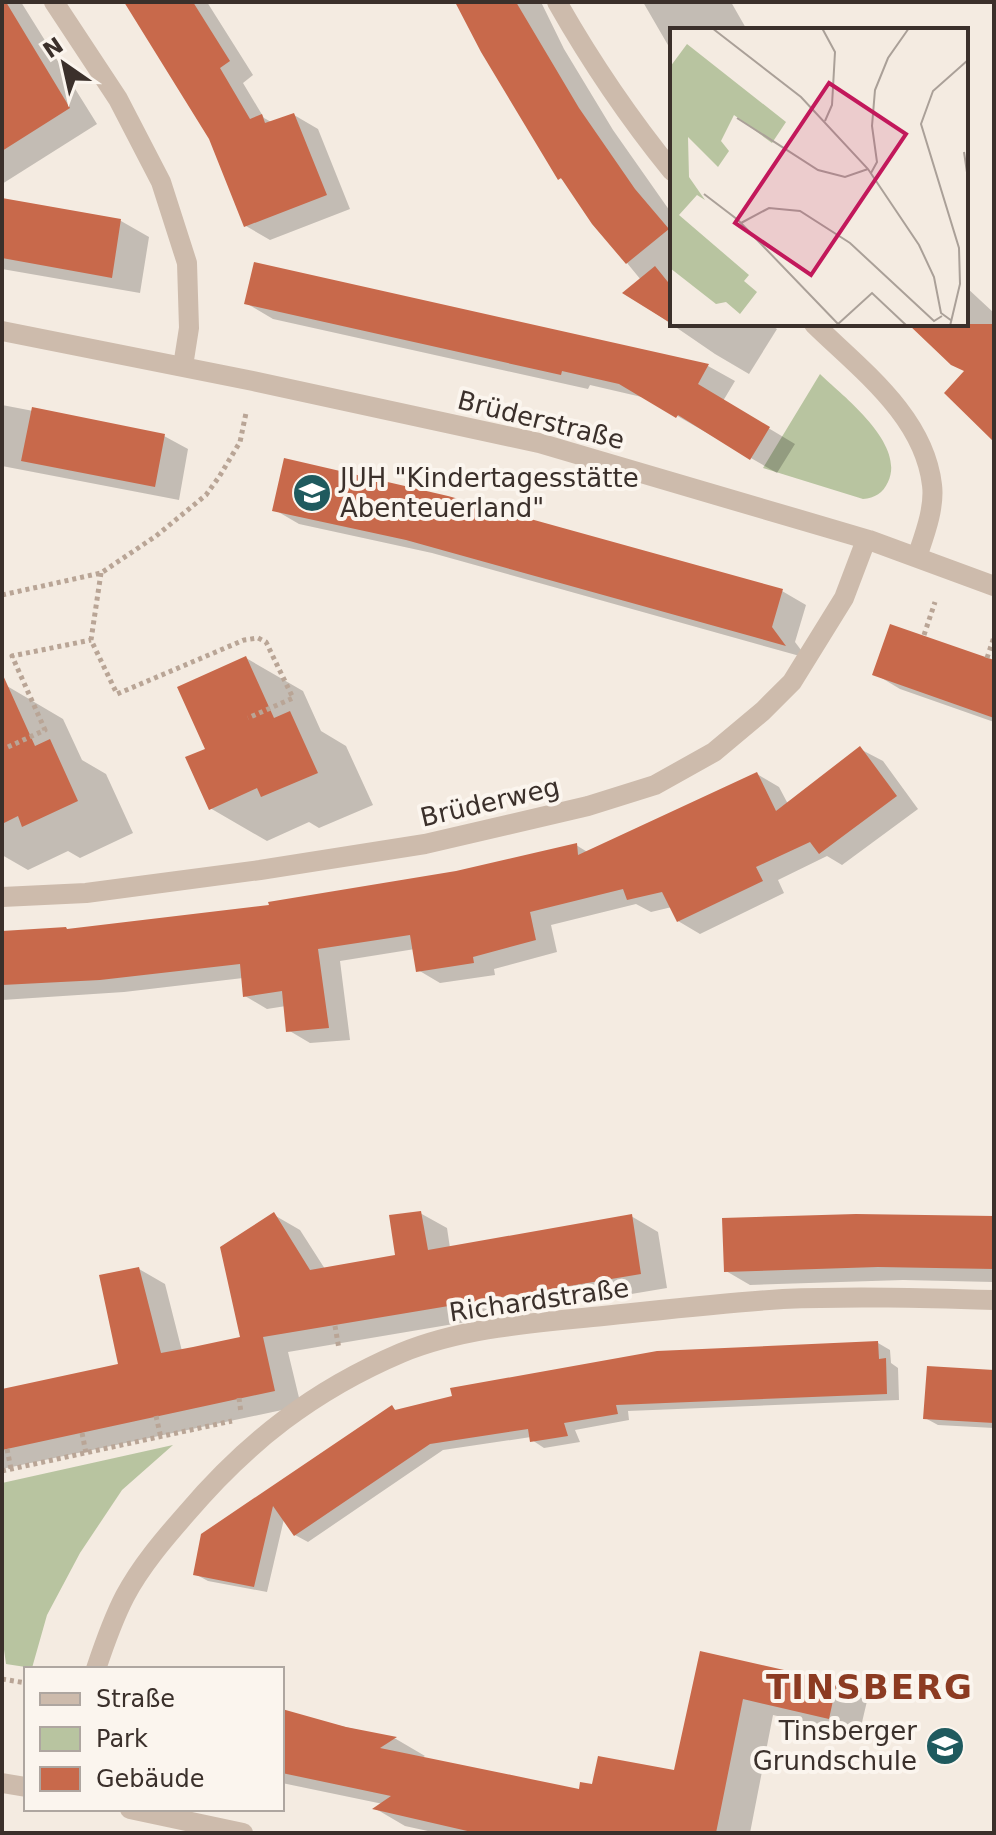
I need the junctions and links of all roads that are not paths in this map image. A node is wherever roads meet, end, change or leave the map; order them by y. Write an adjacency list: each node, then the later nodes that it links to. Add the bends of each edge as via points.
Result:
1 (54, 2): 6 (street, via 118,99 161,182 187,263 189,328)
2 (557, 2): 3 (street, via 628,114)
3 (670, 168)
4 (816, 326): 8 (street, via 906,416 923,450 933,487)
5 (2, 331): 6 (street, Brüderstraße)
6 (183, 366): 7 (street, Brüderstraße, via 539,443)
7 (866, 540): 8 (street, Brüderstraße); 10 (street, Brüderweg, via 844,598 792,682 714,752 655,785 425,844 100,891)
8 (917, 557): 9 (street, Brüderstraße)
9 (994, 586)
10 (2, 897)
11 (994, 1300): 12 (street, Richardstraße, via 839,1298 680,1308 510,1325 402,1353 307,1403 209,1486 146,1563 125,1597)
12 (97, 1667)
13 (2, 1783): 14 (street)
14 (24, 1787)
15 (139, 1811): 16 (street)
16 (243, 1833)

